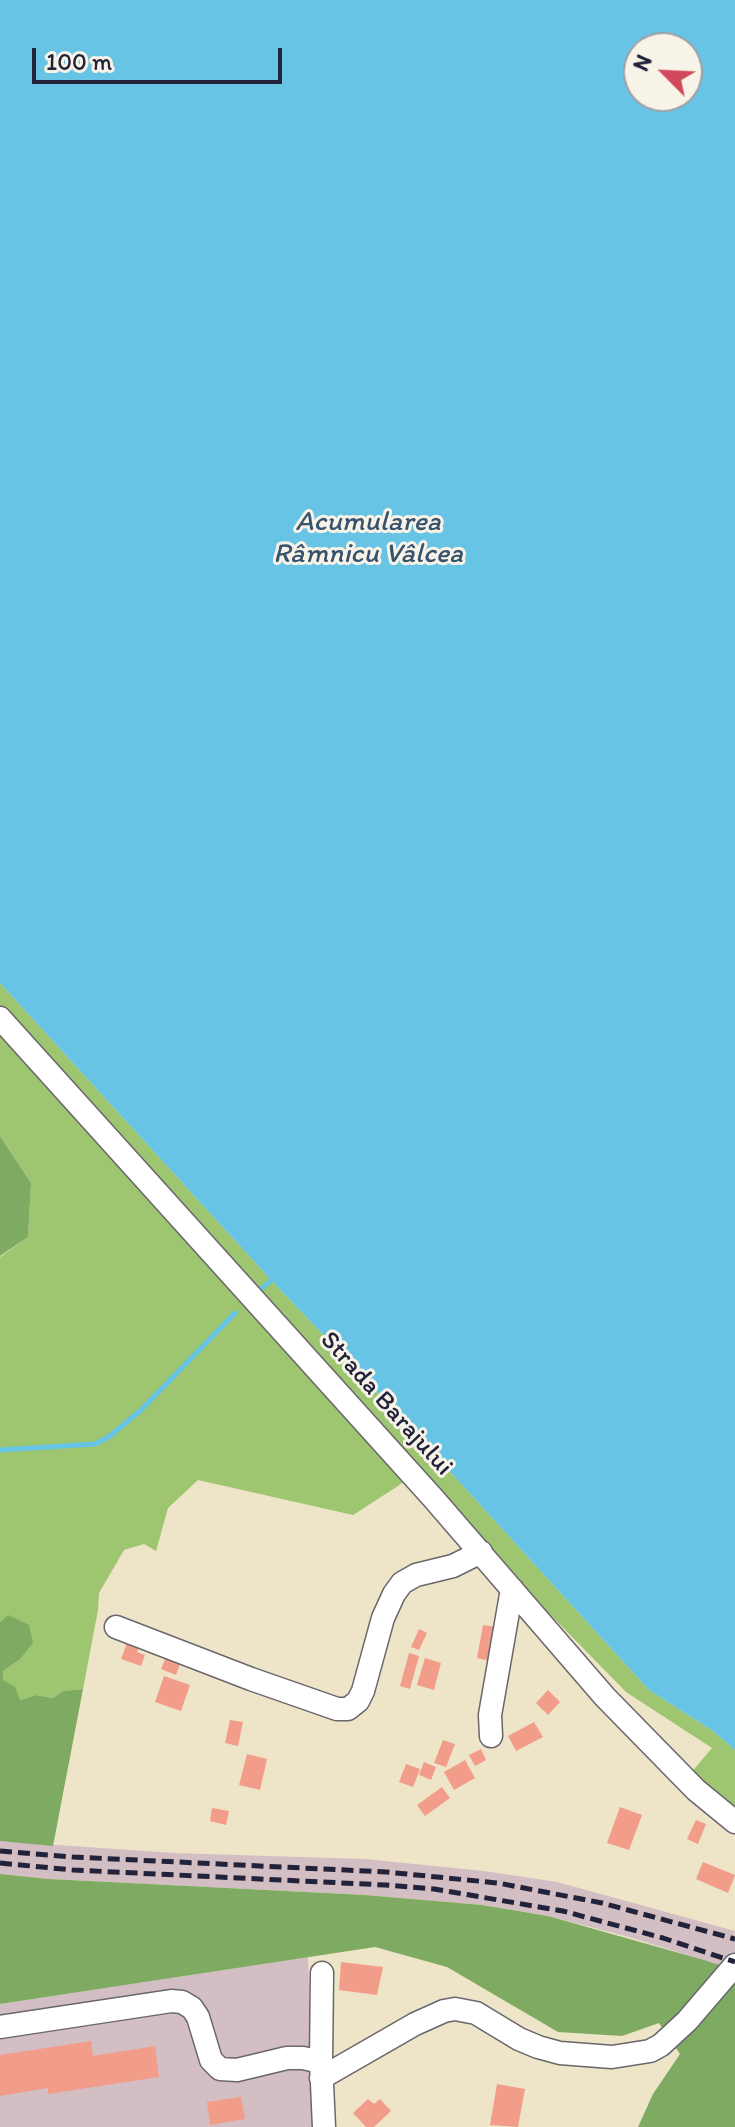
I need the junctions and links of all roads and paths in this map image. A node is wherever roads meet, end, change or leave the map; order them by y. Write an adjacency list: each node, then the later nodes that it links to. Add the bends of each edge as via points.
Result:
1 (0, 1018): 2 (street, Strada Barajului)
2 (481, 1552): 3 (street, Strada Barajului); 4 (street, via 402,1583 383,1618 363,1691 348,1709 251,1679)
3 (512, 1589): 5 (street); 6 (street, Strada Barajului, via 605,1697)
4 (116, 1627)
5 (491, 1736)
6 (735, 1822)
7 (322, 1973): 10 (street)
8 (728, 1974): 10 (street, via 673,2034 650,2051 612,2057 560,2053 519,2039 476,2013 455,2009)
9 (0, 2027): 10 (street, via 182,2002 198,2017 211,2060 220,2069 303,2058)
10 (321, 2070): 11 (street)
11 (324, 2127)

